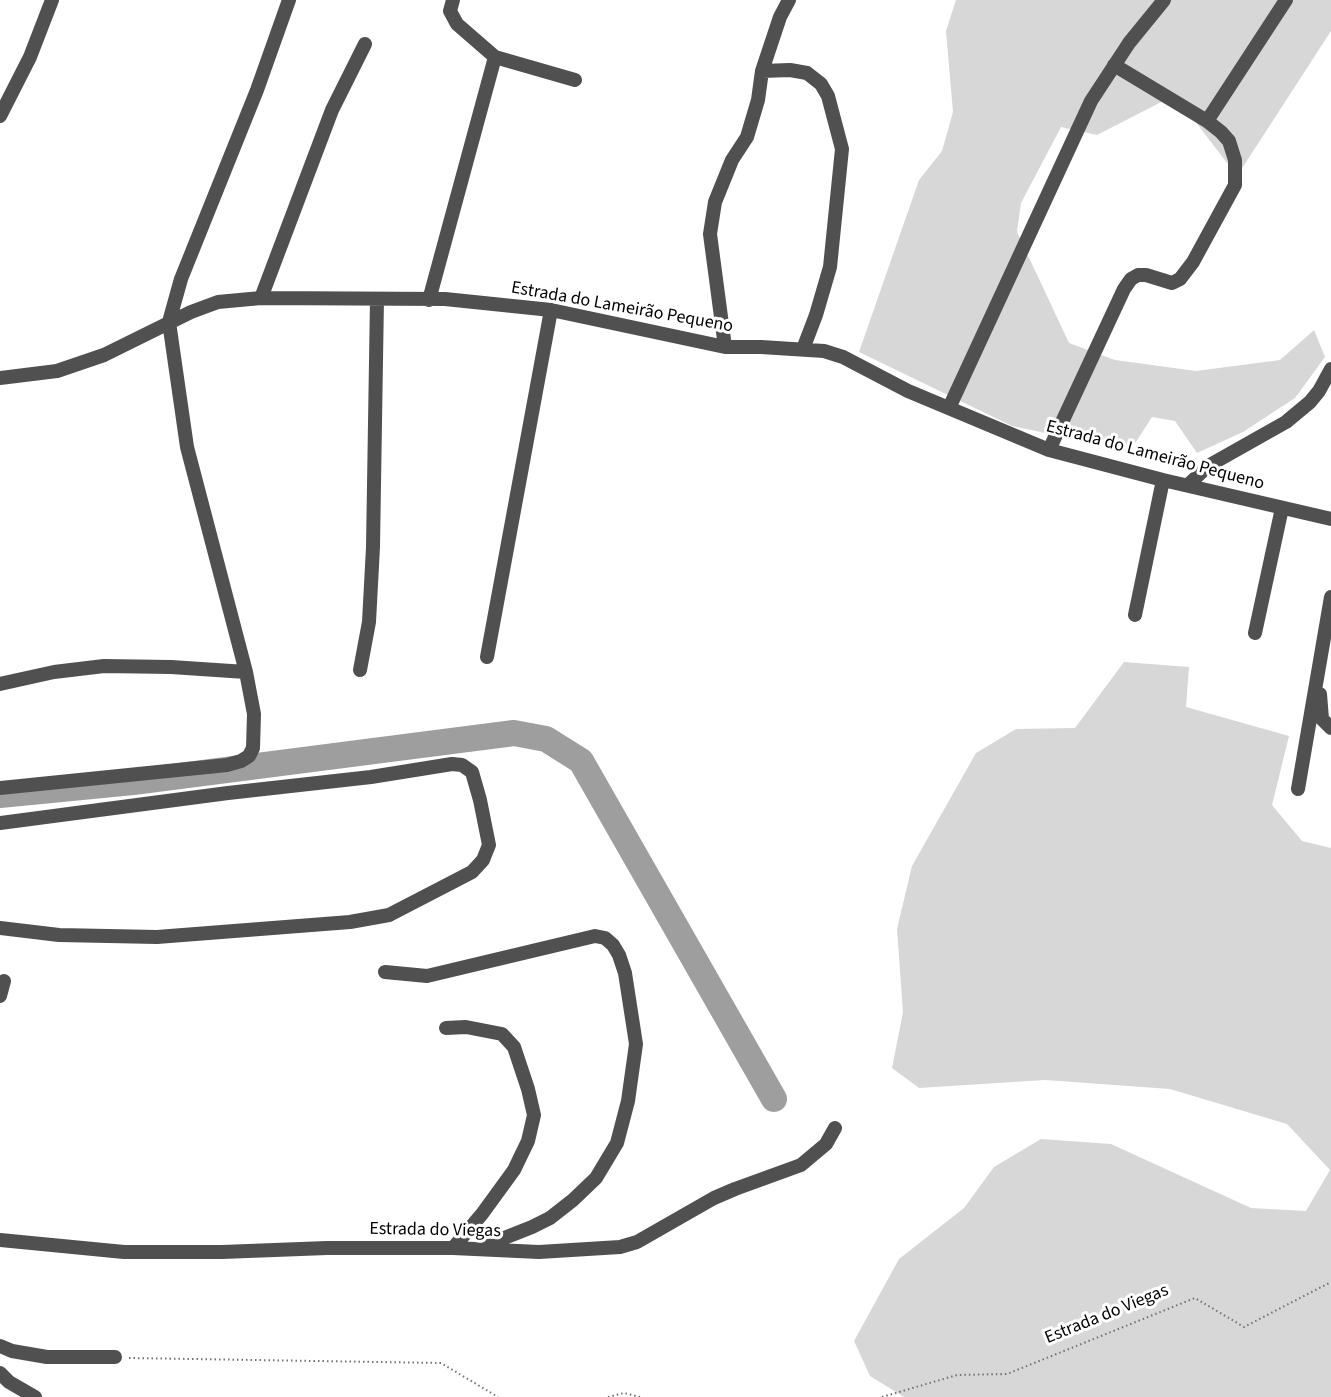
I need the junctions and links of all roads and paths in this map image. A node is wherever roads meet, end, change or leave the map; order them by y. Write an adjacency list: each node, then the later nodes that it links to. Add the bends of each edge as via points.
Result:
1 (52, 0): 12 (street, via 30,57)
2 (289, 0): 18 (street, via 181,279)
3 (453, 0): 8 (street, via 450,11 457,24)
4 (789, 0): 10 (street)
5 (1164, 0): 9 (street)
6 (1286, 0): 13 (street)
7 (365, 44): 14 (street, via 332,110)
8 (495, 57): 11 (street); 16 (street)
9 (1114, 65): 13 (street); 23 (street, via 1091,101)
10 (762, 71): 19 (street, via 747,137 732,160 716,202 710,234); 20 (street, via 807,73 821,84 828,96 842,150 830,267)
11 (575, 80)
12 (0, 116)
13 (1207, 121): 24 (street, via 1229,141 1235,160 1235,185 1180,279 1172,283 1138,275 1124,288)
14 (261, 298): 15 (street, Estrada do Lameirão Pequeno); 18 (street, Estrada do Lameirão Pequeno, via 218,302)
15 (377, 299): 16 (street, Estrada do Lameirão Pequeno); 34 (street, via 373,547 369,622)
16 (429, 300): 17 (street, Estrada do Lameirão Pequeno)
17 (550, 310): 19 (street, Estrada do Lameirão Pequeno); 33 (street)
18 (169, 322): 22 (street, Estrada do Lameirão Pequeno, via 105,355 66,368); 36 (street, via 188,447)
19 (725, 347): 20 (street, Estrada do Lameirão Pequeno)
20 (803, 349): 23 (street, Estrada do Lameirão Pequeno, via 843,357)
21 (1331, 369): 26 (street, via 1310,402 1286,422 1208,466)
22 (0, 378)
23 (949, 408): 24 (street, Estrada do Lameirão Pequeno)
24 (1049, 450): 25 (street, Estrada do Lameirão Pequeno)
25 (1163, 480): 26 (street, Estrada do Lameirão Pequeno); 30 (street)
26 (1188, 485): 27 (street, Estrada do Lameirão Pequeno)
27 (1282, 508): 28 (street, Estrada do Lameirão Pequeno); 32 (street)
28 (1331, 519)
29 (1331, 597): 31 (street)
30 (1135, 615)
31 (1328, 632): 35 (street)
32 (1255, 633)
33 (487, 657)
34 (360, 669)
35 (1318, 671): 38 (street, via 1322,720); 40 (street)
36 (246, 672): 37 (street, via 104,666); 39 (street, via 254,737 249,756 241,761)
37 (0, 684)
38 (1331, 728)
39 (0, 788)
40 (1298, 789)
41 (0, 824): 42 (street, via 452,764 472,772 489,845 472,872 389,915 350,922 157,937)
42 (0, 928)
43 (386, 972): 50 (street, via 427,976 595,936 613,945 625,972 636,1044 617,1143 596,1178 550,1218)
44 (4, 981): 45 (street)
45 (0, 996)
46 (447, 1028): 49 (street, via 466,1027 502,1034 514,1047 534,1115 528,1141 514,1170)
47 (836, 1128): 50 (street, Estrada do Viegas, via 825,1144 801,1165 714,1198 637,1242 620,1247 539,1252)
48 (0, 1240): 49 (street, Estrada do Viegas, via 124,1252)
49 (453, 1248): 50 (street, Estrada do Viegas)
50 (477, 1249)
51 (1331, 1282): 59 (path, Estrada do Viegas, via 1244,1327 1195,1298 1007,1374 957,1375)
52 (0, 1346): 53 (street, via 47,1357)
53 (115, 1357): 56 (path, via 441,1363)
54 (0, 1373): 55 (street)
55 (35, 1397)
56 (498, 1397)
57 (608, 1397): 58 (path, via 624,1393)
58 (640, 1397)
59 (882, 1397)

